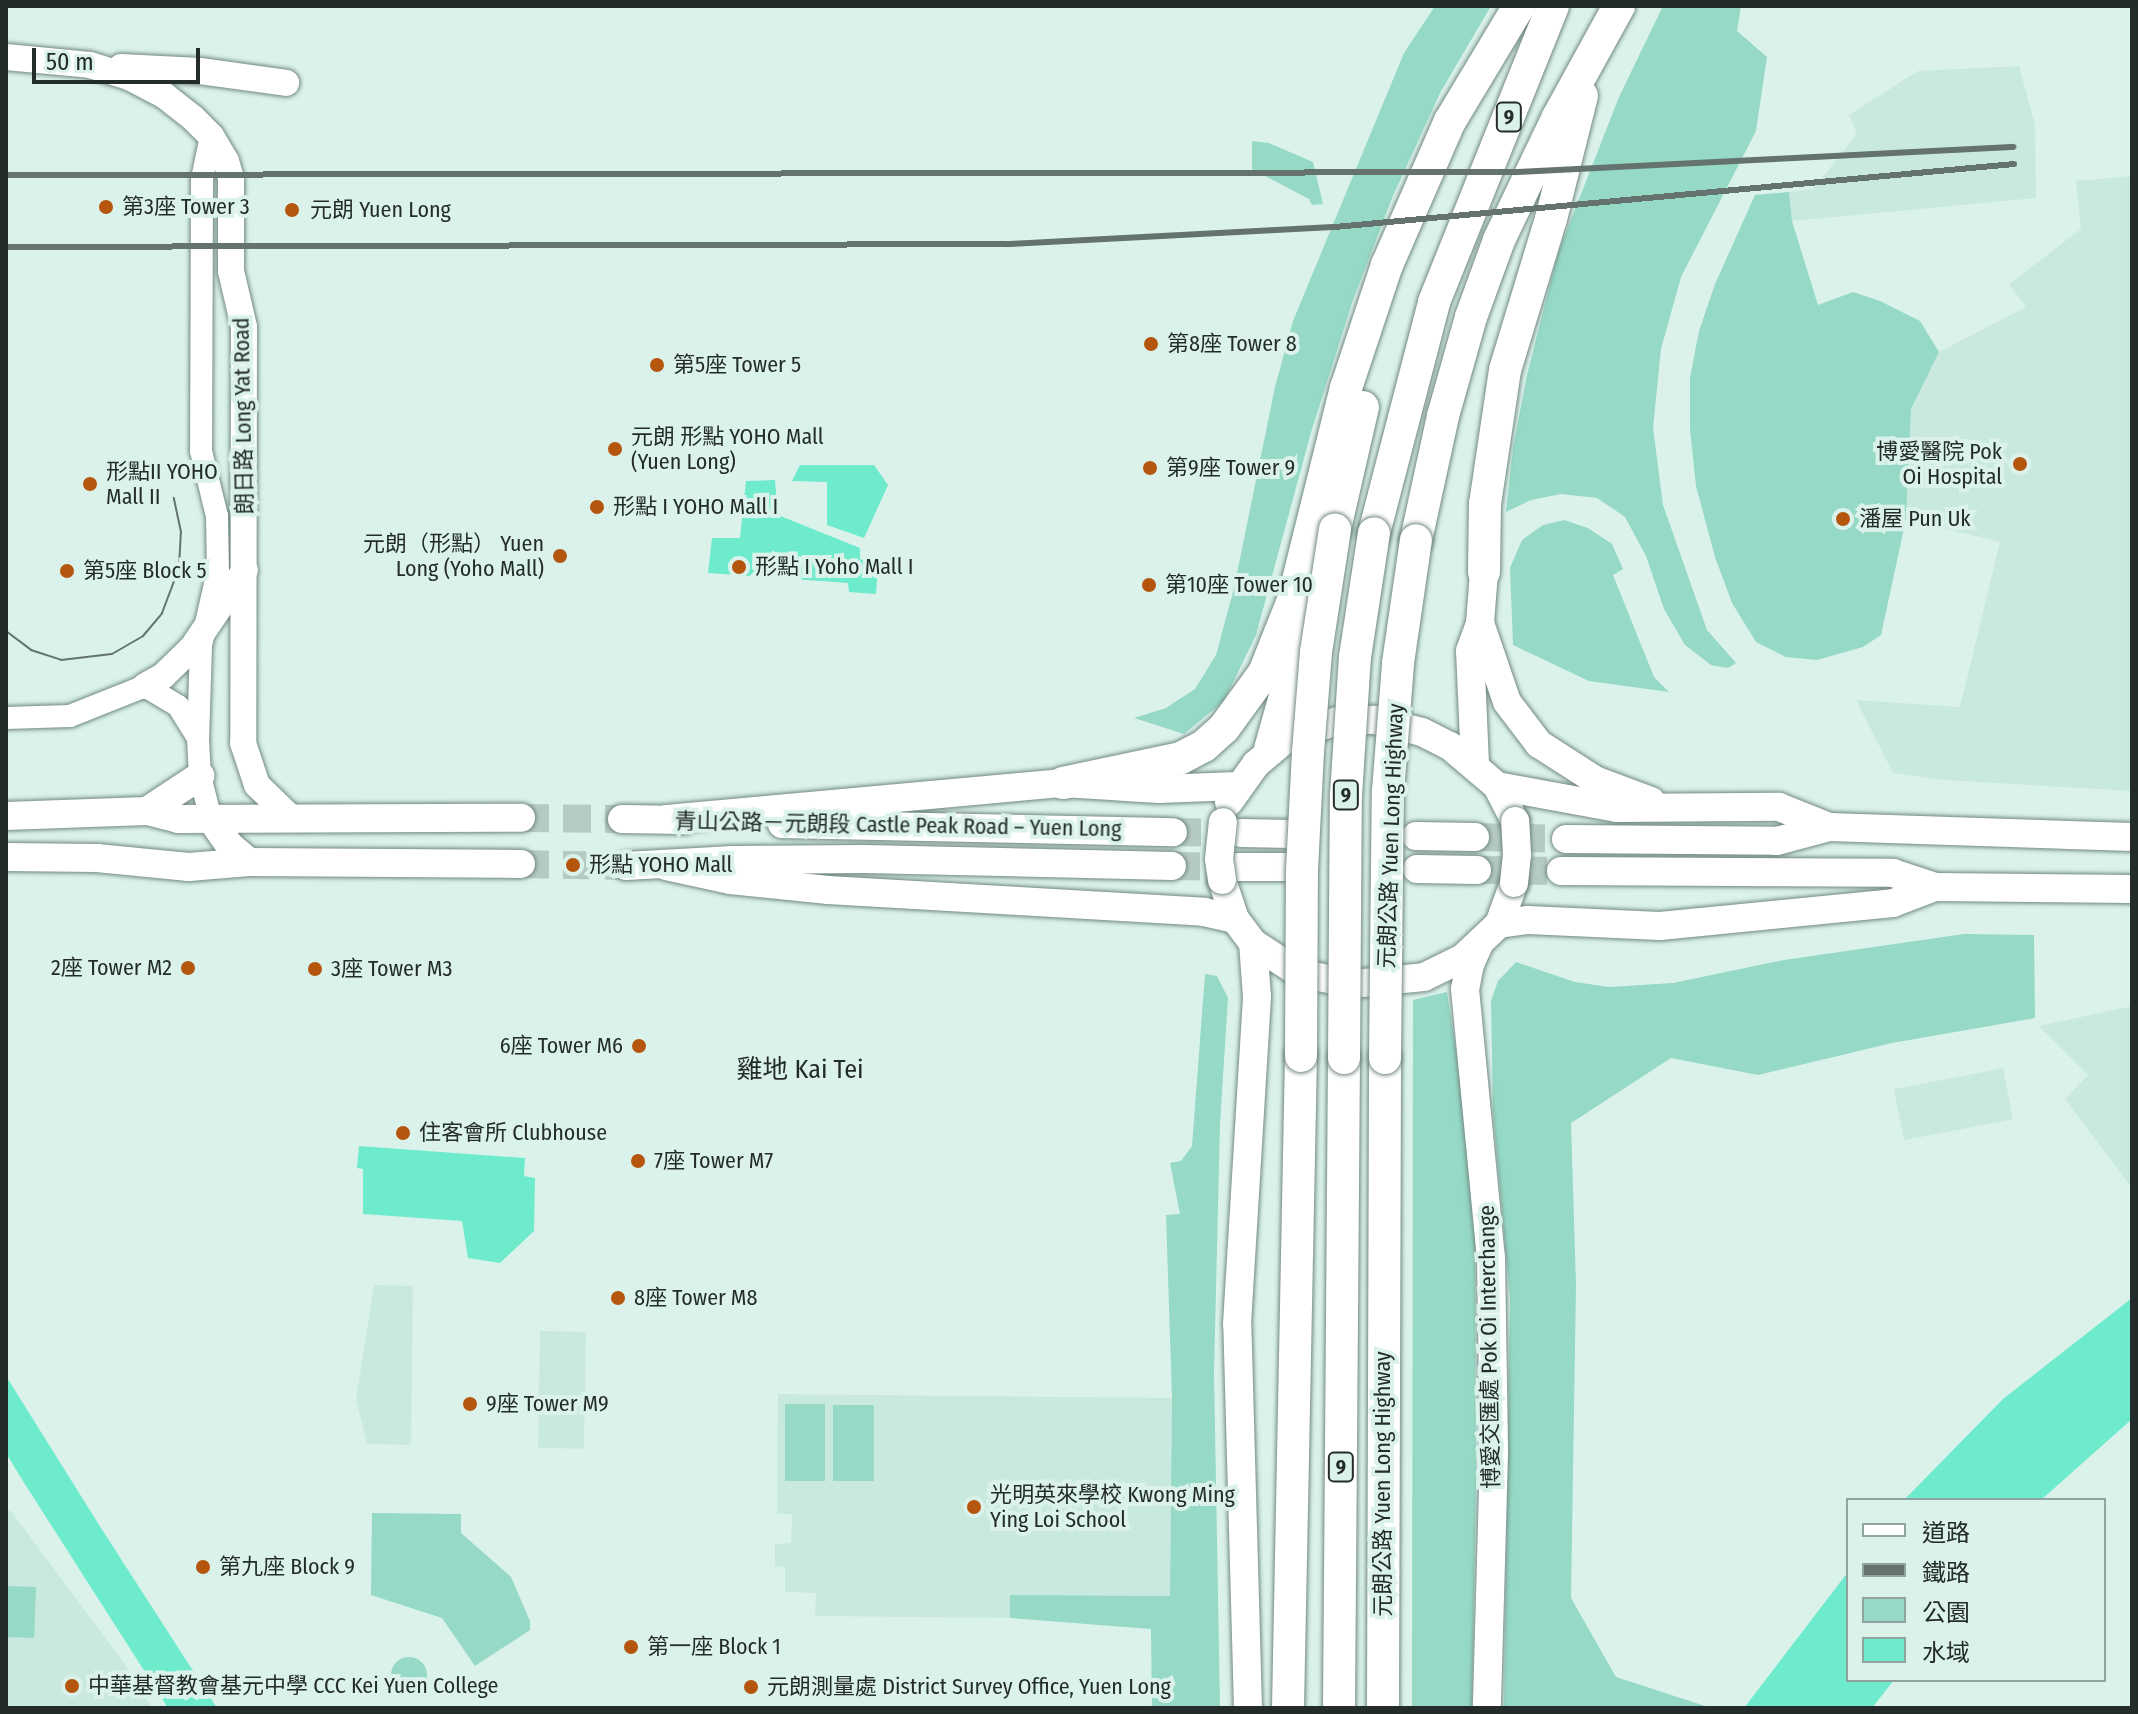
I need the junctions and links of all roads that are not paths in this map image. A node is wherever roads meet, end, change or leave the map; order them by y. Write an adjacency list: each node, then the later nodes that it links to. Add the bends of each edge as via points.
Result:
1 (1519, 6): 14 (highway, via 1450,121 1387,265 1342,401)
2 (1528, 6): 59 (highway, bridge, via 1444,181 1399,290 1366,397 1335,529 1316,652 1302,870)
3 (1553, 6): 60 (highway, 元朗公路 Yuen Long Highway / 9, bridge, via 1434,302 1374,533 1355,657 1346,795)
4 (1619, 6): 6 (highway, 元朗公路 Yuen Long Highway / 9)
5 (6, 57): 7 (main road, 朗日路 Long Yat Road)
6 (1589, 62): 13 (highway, via 1551,219 1505,370 1485,504); 61 (highway, 元朗公路 Yuen Long Highway / 9, bridge, via 1499,240 1471,317 1416,540 1398,663 1388,791)
7 (90, 65): 8 (main road, via 200,71); 9 (main road, 朗日路 Long Yat Road, via 165,96)
8 (286, 83)
9 (211, 136): 10 (street, 朗日路 Long Yat Road, via 202,179); 11 (main road, 朗日路 Long Yat Road, via 231,178 231,271)
10 (203, 299): 11 (street); 16 (street, 朗日路 Long Yat Road, via 201,451 218,541 218,571)
11 (238, 299): 12 (main road, 朗日路 Long Yat Road, via 244,341)
12 (245, 570): 16 (main road); 29 (main road, 朗日路 Long Yat Road, via 243,743 257,785)
13 (1484, 572): 15 (main road)
14 (1293, 600): 20 (highway, via 1294,664); 23 (highway, via 1264,673 1242,707 1204,746 1153,766)
15 (1480, 623): 21 (main road, via 1470,651); 26 (main road, via 1507,702 1539,744 1595,780)
16 (204, 631): 17 (main road, via 177,664); 19 (street, 朗日路 Long Yat Road)
17 (145, 686): 18 (street, via 70,716); 19 (street, via 178,706)
18 (6, 718)
19 (198, 739): 22 (street, 朗日路 Long Yat Road)
20 (1270, 749): 21 (main road, 博愛交匯處 Pok Oi Interchange, via 1319,725 1374,720 1422,732); 24 (main road, 博愛交匯處 Pok Oi Interchange)
21 (1475, 764): 25 (main road, 博愛交匯處 Pok Oi Interchange)
22 (200, 776): 27 (main road); 31 (street, 朗日路 Long Yat Road)
23 (1063, 783): 24 (main road, via 1159,789); 33 (main road)
24 (1237, 786): 34 (main road, 博愛交匯處 Pok Oi Interchange)
25 (1497, 786): 26 (main road, via 1617,808); 56 (main road, 博愛交匯處 Pok Oi Interchange, bridge, via 1515,821 1517,855 1514,883)
26 (1670, 807): 35 (main road, via 1779,807)
27 (147, 811): 28 (main road); 31 (main road, via 178,819)
28 (6, 816)
29 (290, 817): 30 (main road); 31 (main road)
30 (521, 818)
31 (211, 819): 43 (main road)
32 (622, 819): 33 (main road, 青山公路－元朗段 Castle Peak Road – Yuen Long)
33 (667, 819): 36 (main road, 青山公路－元朗段 Castle Peak Road – Yuen Long)
34 (1232, 827): 37 (main road); 52 (main road, 博愛交匯處 Pok Oi Interchange, bridge, via 1219,859)
35 (1829, 827): 40 (main road); 41 (main road, via 1777,841)
36 (1173, 832)
37 (1291, 834)
38 (1416, 836): 39 (main road)
39 (1475, 837)
40 (2132, 837)
41 (1566, 839)
42 (6, 857): 43 (main road, via 189,867)
43 (249, 862): 44 (main road)
44 (521, 864)
45 (626, 866): 46 (main road, 青山公路－元朗段 Castle Peak Road – Yuen Long)
46 (666, 866): 47 (main road, 青山公路－元朗段 Castle Peak Road – Yuen Long, via 865,859); 55 (main road, via 730,880 828,890 1177,910)
47 (1172, 866)
48 (1290, 867): 52 (main road)
49 (1417, 869): 50 (main road)
50 (1477, 870)
51 (1561, 871): 53 (main road, via 1893,873)
52 (1230, 874): 55 (main road, 博愛交匯處 Pok Oi Interchange)
53 (1935, 887): 54 (main road); 56 (main road, via 1893,903 1660,926 1528,920)
54 (2132, 889)
55 (1235, 919): 57 (main road, 博愛交匯處 Pok Oi Interchange)
56 (1490, 933): 57 (main road, 博愛交匯處 Pok Oi Interchange, via 1447,967 1424,977 1353,984 1299,973); 62 (main road, 博愛交匯處 Pok Oi Interchange, via 1470,964 1465,989 1491,1257 1494,1453)
57 (1253, 943): 58 (main road, via 1257,997 1237,1324)
58 (1248, 1708)
59 (1288, 1708)
60 (1339, 1708)
61 (1383, 1708)
62 (1487, 1708)

